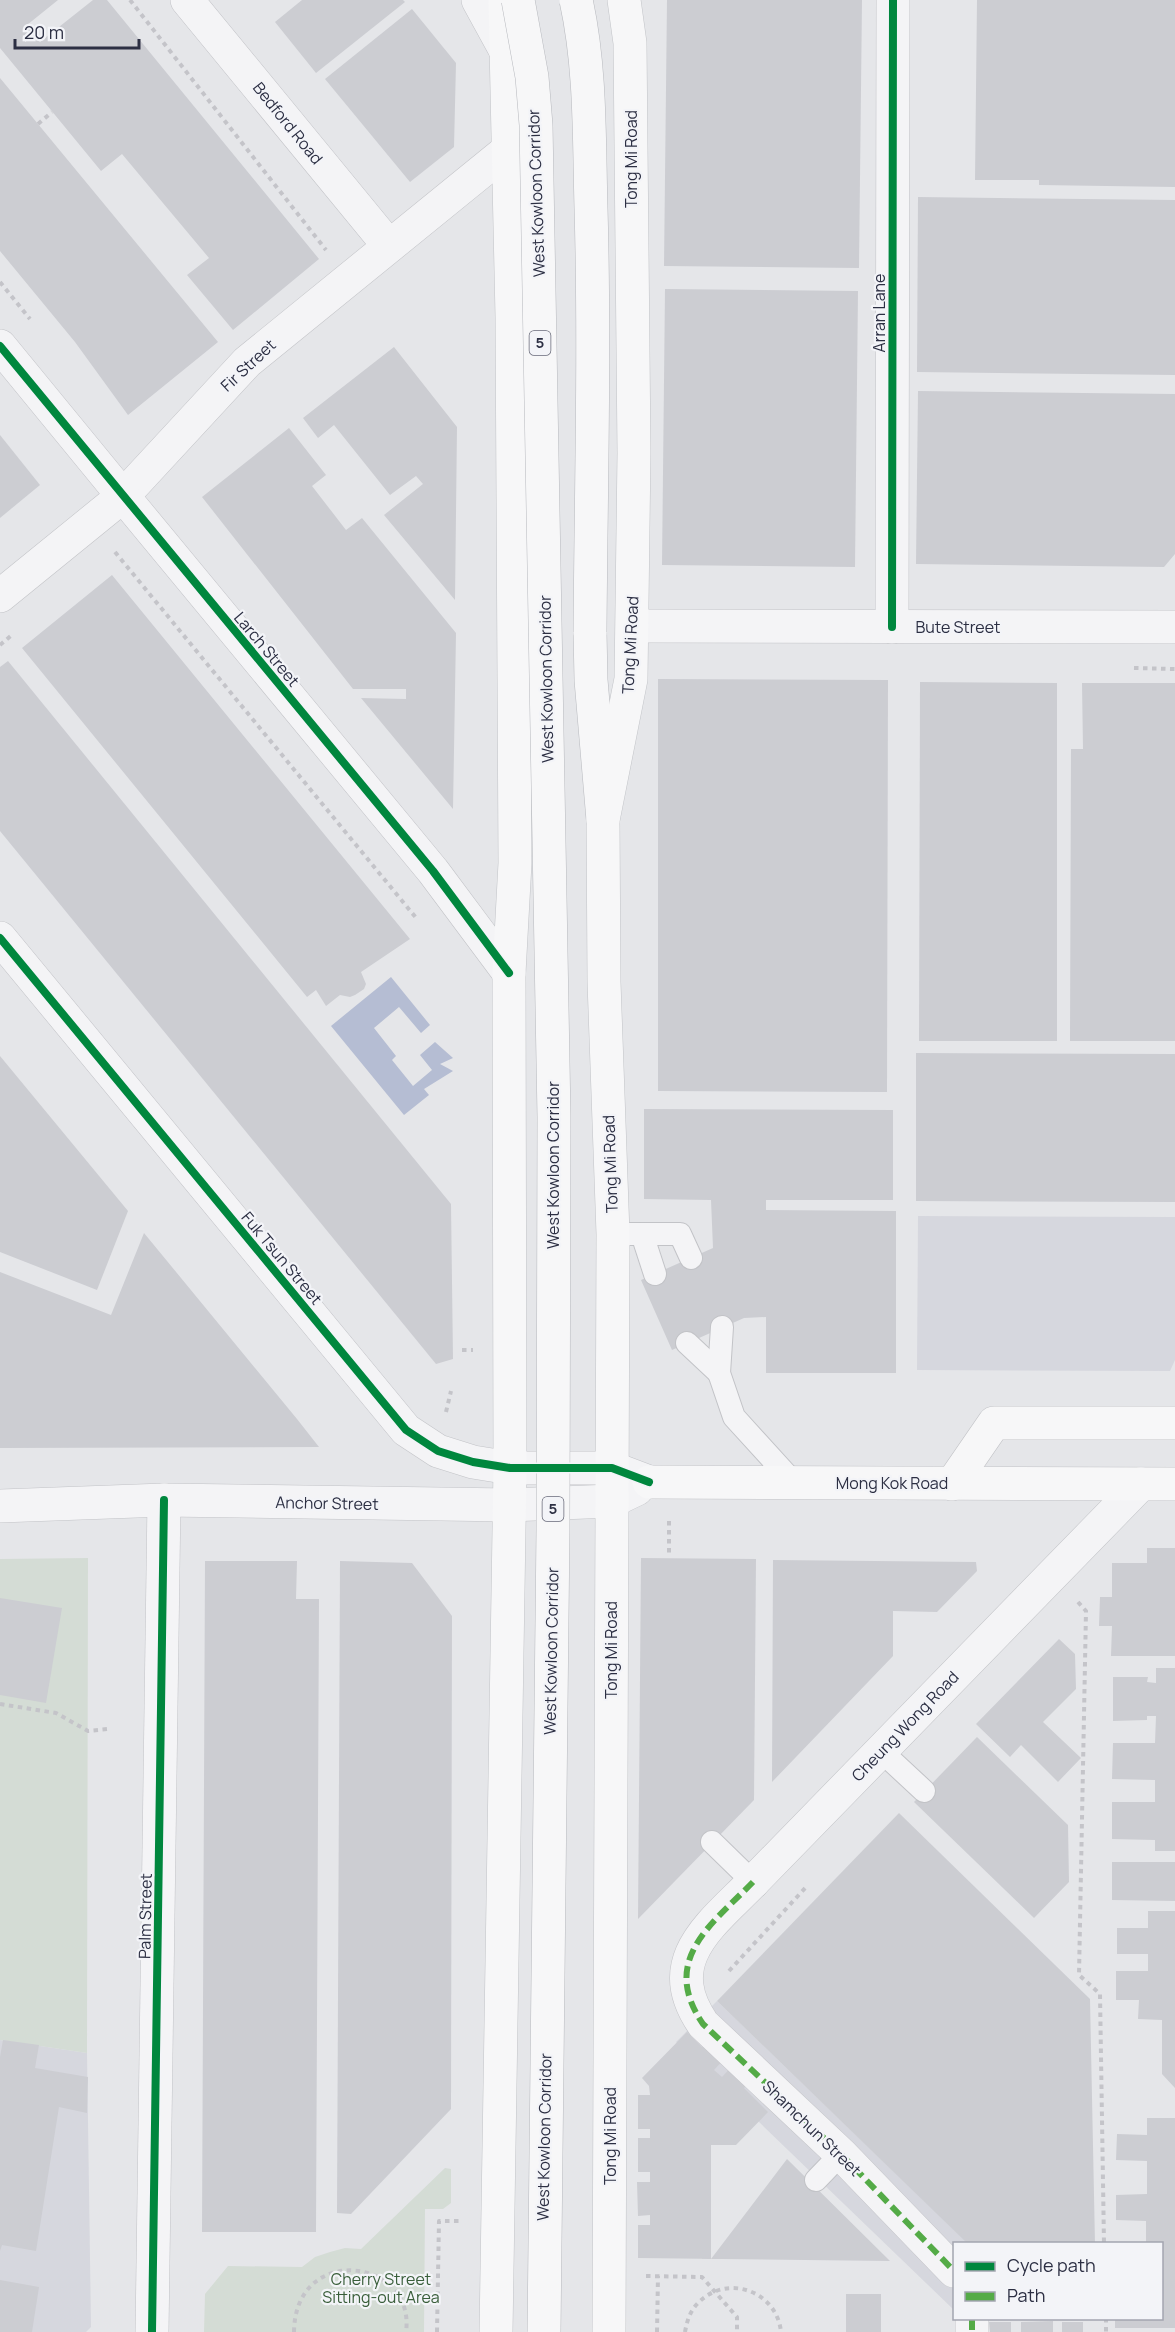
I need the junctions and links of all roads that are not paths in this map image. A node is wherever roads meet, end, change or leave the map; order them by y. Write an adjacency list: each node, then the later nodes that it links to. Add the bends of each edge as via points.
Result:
1 (187, 0): 10 (street, Bedford Road)
2 (478, 0): 8 (street)
3 (505, 0): 8 (main road)
4 (518, 0): 48 (main road, West Kowloon Corridor / 5, bridge, via 536,125 554,1117)
5 (576, 0): 17 (main road, bridge, via 588,88 593,282 590,632)
6 (624, 0): 14 (main road, Tong Mi Road, via 630,43)
7 (893, 0): 15 (street, Arran Lane)
8 (507, 53): 9 (main road)
9 (509, 149): 10 (street, Fir Street); 19 (main road, via 515,862)
10 (389, 246): 12 (street, Fir Street, via 247,362)
11 (0, 346): 12 (street, Larch Street)
12 (123, 496): 13 (street, Fir Street); 19 (street, Larch Street, via 433,871)
13 (0, 596)
14 (633, 626): 15 (street, Bute Street); 17 (main road, Tong Mi Road, via 632,679)
15 (892, 627): 16 (street, Bute Street)
16 (1175, 627)
17 (603, 820): 20 (main road, Tong Mi Road, via 604,982)
18 (0, 938): 27 (street, Fuk Tsun Street, via 405,1430 438,1451)
19 (509, 973): 27 (main road)
20 (628, 1234): 21 (lane, via 680,1234); 22 (lane); 28 (main road, Tong Mi Road)
21 (691, 1258)
22 (655, 1274)
23 (722, 1328): 25 (lane)
24 (687, 1343): 25 (lane)
25 (718, 1373): 30 (lane, via 734,1417)
26 (1175, 1423): 31 (main road, via 994,1423)
27 (510, 1468): 28 (street, Fuk Tsun Street); 36 (main road)
28 (612, 1468): 29 (street, Mong Kok Road); 35 (main road, Tong Mi Road)
29 (649, 1482): 30 (main road, Mong Kok Road); 35 (street, Anchor Street)
30 (794, 1483): 31 (main road, Mong Kok Road)
31 (952, 1484): 32 (main road, Mong Kok Road)
32 (1141, 1484): 33 (main road, Mong Kok Road); 38 (street, Cheung Wong Road)
33 (1175, 1484)
34 (164, 1500): 36 (street, Anchor Street); 37 (street, Anchor Street); 46 (street, Palm Street)
35 (612, 1502): 36 (street, Anchor Street); 49 (main road, Tong Mi Road)
36 (509, 1505): 47 (main road)
37 (0, 1506)
38 (881, 1751): 39 (lane); 41 (street, Cheung Wong Road)
39 (924, 1791)
40 (712, 1842): 41 (lane)
41 (753, 1882): 42 (street, Cheung Wong Road, via 702,1934 693,1947)
42 (685, 1977): 43 (street, Shamchun Street, via 693,2010 703,2024)
43 (841, 2154): 44 (lane); 45 (street, Shamchun Street)
44 (816, 2180)
45 (953, 2270)
46 (152, 2332)
47 (496, 2332)
48 (543, 2332)
49 (609, 2332)

